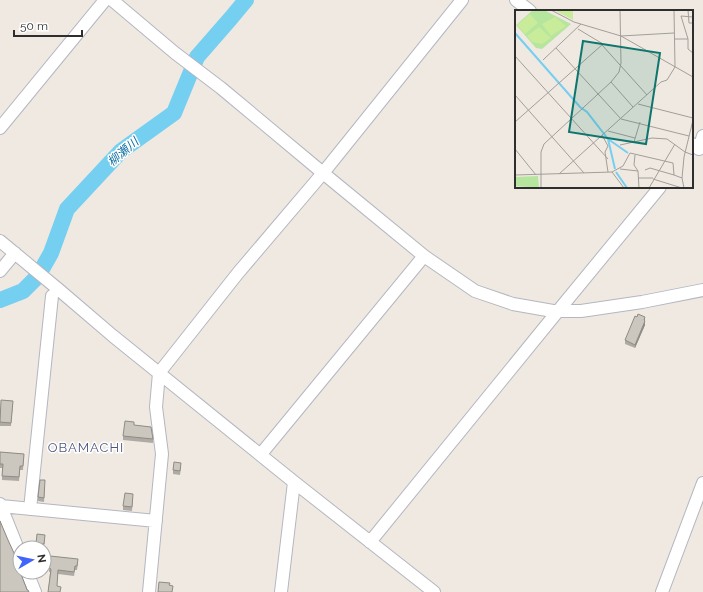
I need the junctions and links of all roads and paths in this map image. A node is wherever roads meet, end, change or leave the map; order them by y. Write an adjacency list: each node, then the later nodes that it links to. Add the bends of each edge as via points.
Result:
1 (105, 0): 6 (street)
2 (112, 0): 9 (street)
3 (462, 0): 9 (street)
4 (516, 0): 5 (street)
5 (529, 10)
6 (0, 128)
7 (703, 136): 8 (street, via 699,149)
8 (693, 146)
9 (323, 173): 13 (street); 18 (street, via 238,273)
10 (659, 188): 17 (street)
11 (0, 241): 12 (street)
12 (16, 255): 14 (street); 16 (street)
13 (424, 256): 17 (street, via 475,291 513,304); 19 (street)
14 (0, 271)
15 (703, 290): 17 (street, via 588,310)
16 (53, 291): 18 (street); 23 (street)
17 (558, 311): 26 (street)
18 (159, 373): 19 (street); 24 (street, via 156,407 162,454)
19 (261, 454): 20 (street)
20 (294, 482): 26 (street); 30 (street)
21 (703, 483): 32 (street)
22 (0, 505): 23 (street); 25 (street)
23 (30, 509): 24 (street)
24 (156, 521): 29 (street)
25 (14, 540)
26 (370, 542): 31 (street)
27 (30, 580): 28 (street)
28 (35, 592)
29 (149, 592)
30 (281, 592)
31 (434, 592)
32 (662, 592)

